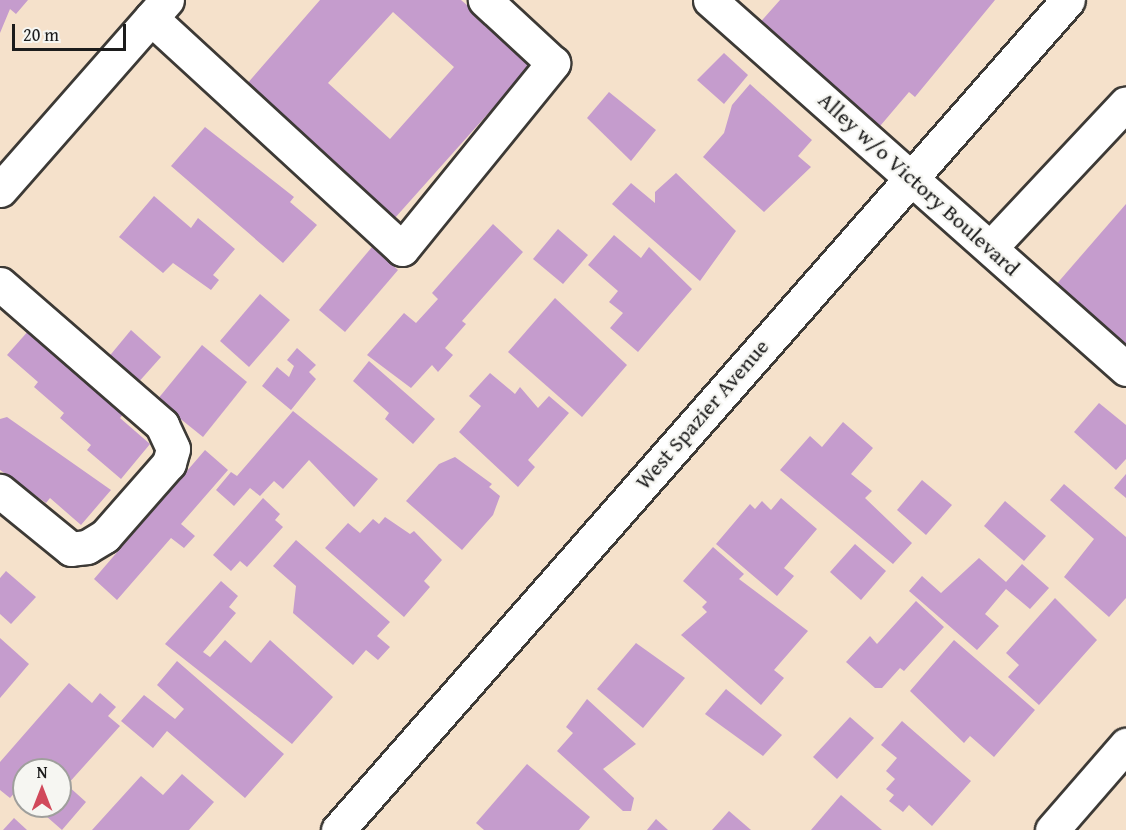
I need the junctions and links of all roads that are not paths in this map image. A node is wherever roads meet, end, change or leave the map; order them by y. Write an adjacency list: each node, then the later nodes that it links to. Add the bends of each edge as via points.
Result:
1 (485, 0): 4 (street, via 553,63 402,249)
2 (710, 0): 6 (street, Alley w/o Victory Boulevard)
3 (1068, 0): 6 (street, West Spazier Avenue)
4 (159, 9): 7 (street)
5 (1126, 103): 8 (street)
6 (911, 175): 8 (street, Alley w/o Victory Boulevard); 13 (street, West Spazier Avenue)
7 (0, 190)
8 (991, 247): 10 (street, Alley w/o Victory Boulevard)
9 (0, 284): 11 (street, via 162,425 173,449 169,464 105,536 87,547 71,549)
10 (1126, 369)
11 (0, 491)
12 (1126, 745): 14 (street)
13 (338, 830)
14 (1052, 830)

